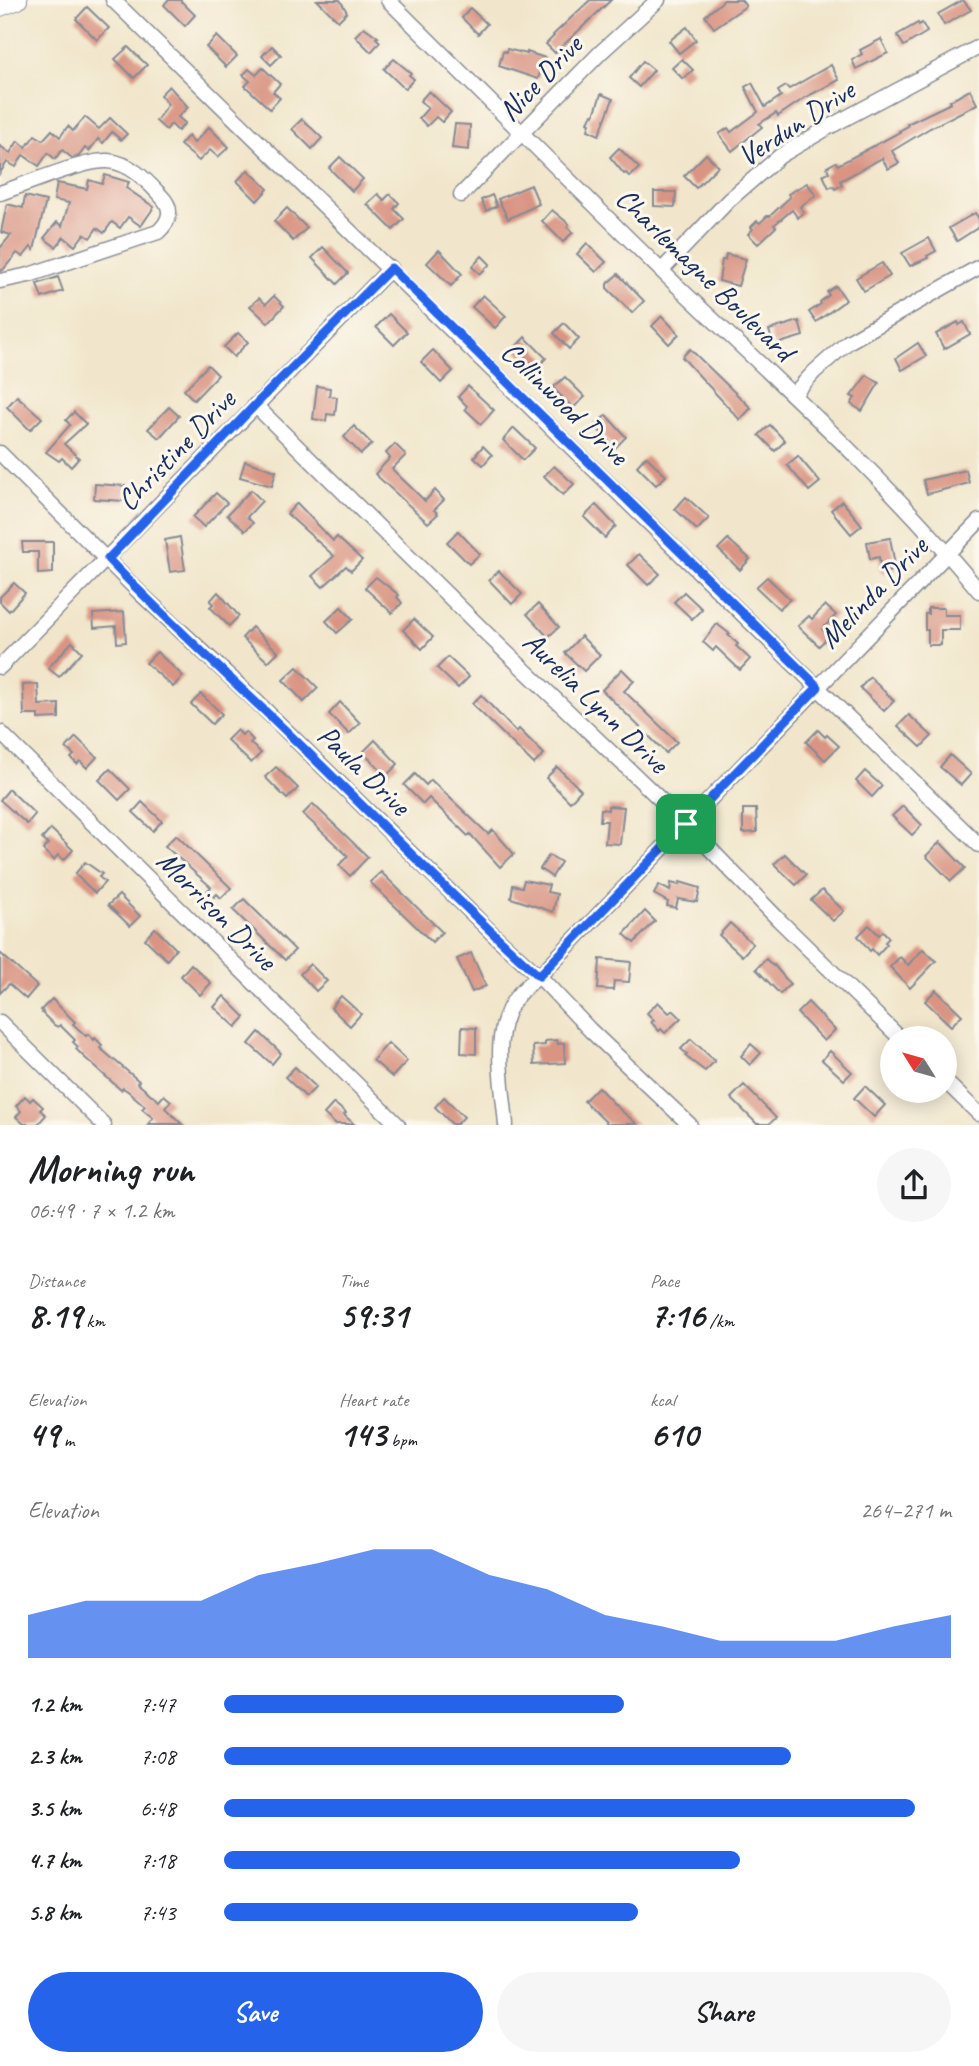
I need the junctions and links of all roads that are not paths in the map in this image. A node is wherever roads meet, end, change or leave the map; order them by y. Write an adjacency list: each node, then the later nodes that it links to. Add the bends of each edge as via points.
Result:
1 (18, 0): 5 (main road)
2 (113, 0): 11 (street, Collinwood Drive)
3 (388, 0): 7 (street, Charlemagne Boulevard)
4 (658, 0): 7 (street, Nice Drive)
5 (0, 7)
6 (979, 47): 12 (street, Verdun Drive, via 780,156 729,200)
7 (523, 134): 9 (street, Nice Drive); 12 (street, Charlemagne Boulevard)
8 (0, 193): 13 (street, via 109,161 138,173 168,203 170,211 158,232)
9 (461, 195)
10 (979, 267): 14 (street, via 848,342)
11 (391, 268): 15 (street, Christine Drive); 22 (street, Collinwood Drive)
12 (662, 270): 14 (street, Charlemagne Boulevard)
13 (0, 281)
14 (793, 396): 18 (street, Charlemagne Boulevard)
15 (255, 405): 19 (street, Christine Drive); 24 (street, Aurelia Lynn Drive)
16 (0, 453): 19 (street, Paula Drive)
17 (979, 521): 18 (street, Melinda Drive)
18 (948, 553): 20 (street, Charlemagne Boulevard); 22 (street, Melinda Drive)
19 (108, 559): 21 (street, Christine Drive); 26 (street, Paula Drive)
20 (979, 591)
21 (0, 667)
22 (818, 687): 24 (street, Melinda Drive); 25 (street, Collinwood Drive)
23 (0, 732): 32 (street, Morrison Drive)
24 (686, 824): 26 (street, Melinda Drive); 28 (street, Aurelia Lynn Drive)
25 (979, 845)
26 (539, 976): 33 (street, Melinda Drive, via 519,994 501,1034); 34 (street, Paula Drive)
27 (0, 1022): 31 (street)
28 (888, 1026)
29 (957, 1093): 30 (street)
30 (979, 1114)
31 (104, 1125)
32 (398, 1125)
33 (506, 1125)
34 (691, 1125)

